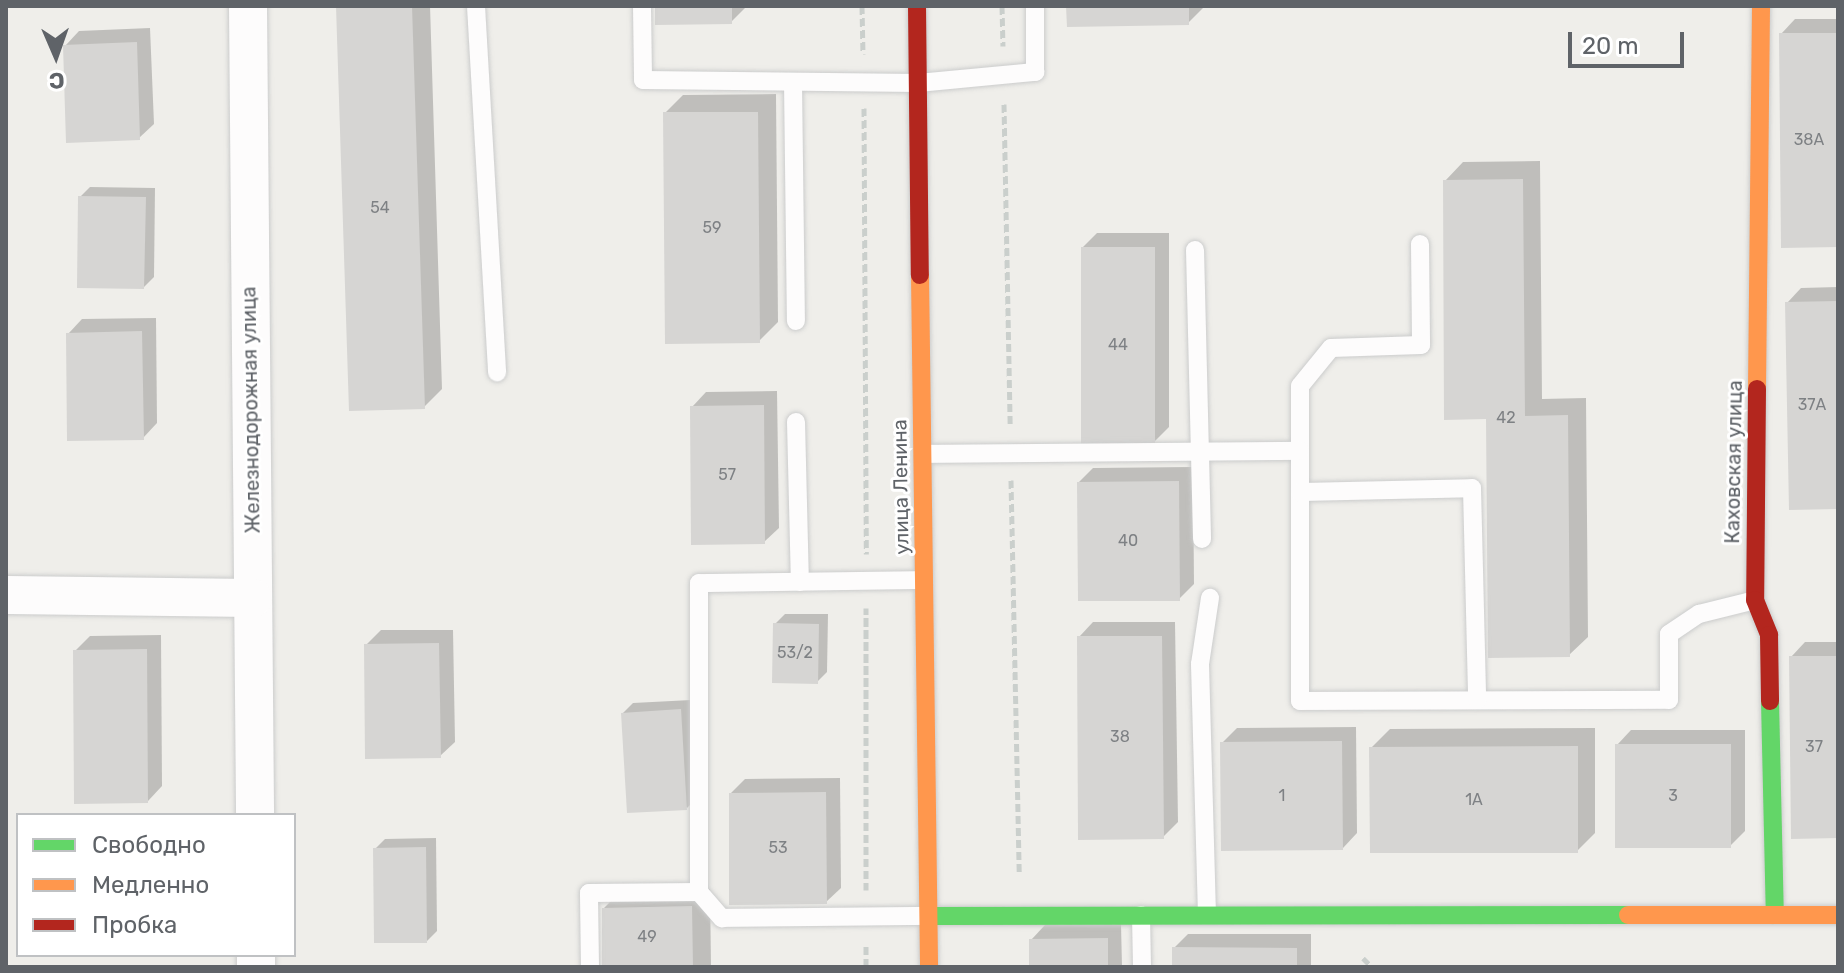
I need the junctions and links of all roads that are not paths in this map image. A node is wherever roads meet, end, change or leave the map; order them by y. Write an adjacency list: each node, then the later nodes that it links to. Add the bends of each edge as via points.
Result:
1 (248, 6): 22 (street, Железнодорожная улица)
2 (476, 6): 12 (lane)
3 (642, 6): 7 (lane, via 643,80)
4 (917, 6): 8 (street, улица Ленина)
5 (1035, 6): 8 (lane, via 1035,72)
6 (1761, 6): 24 (street, Каховская улица)
7 (793, 82): 8 (lane); 11 (lane)
8 (918, 83): 16 (street, улица Ленина)
9 (1420, 244): 14 (lane, via 1421,345 1331,348 1300,386)
10 (1195, 250): 15 (lane)
11 (796, 321)
12 (497, 372)
13 (796, 422): 20 (lane)
14 (1300, 451): 15 (lane); 17 (lane)
15 (1201, 452): 16 (lane); 18 (lane)
16 (923, 454): 19 (street, улица Ленина)
17 (1300, 492): 25 (lane, via 1472,488); 25 (lane, via 1300,701)
18 (1202, 539)
19 (924, 580): 20 (lane); 32 (street, улица Ленина)
20 (800, 582): 27 (lane, via 699,583)
21 (6, 595): 22 (street)
22 (253, 598): 26 (street, Железнодорожная улица)
23 (1210, 598): 29 (lane, via 1200,664)
24 (1755, 600): 25 (lane, via 1699,614 1669,634 1669,700); 30 (street, Каховская улица, via 1769,635)
25 (1477, 700)
26 (255, 813)
27 (699, 892): 32 (lane, via 722,918); 33 (lane, via 589,893)
28 (1141, 915): 29 (street); 32 (street); 35 (lane)
29 (1207, 915): 30 (street)
30 (1775, 915): 31 (street)
31 (1838, 915)
32 (929, 916): 34 (street, улица Ленина)
33 (590, 967)
34 (929, 967)
35 (1142, 967)

